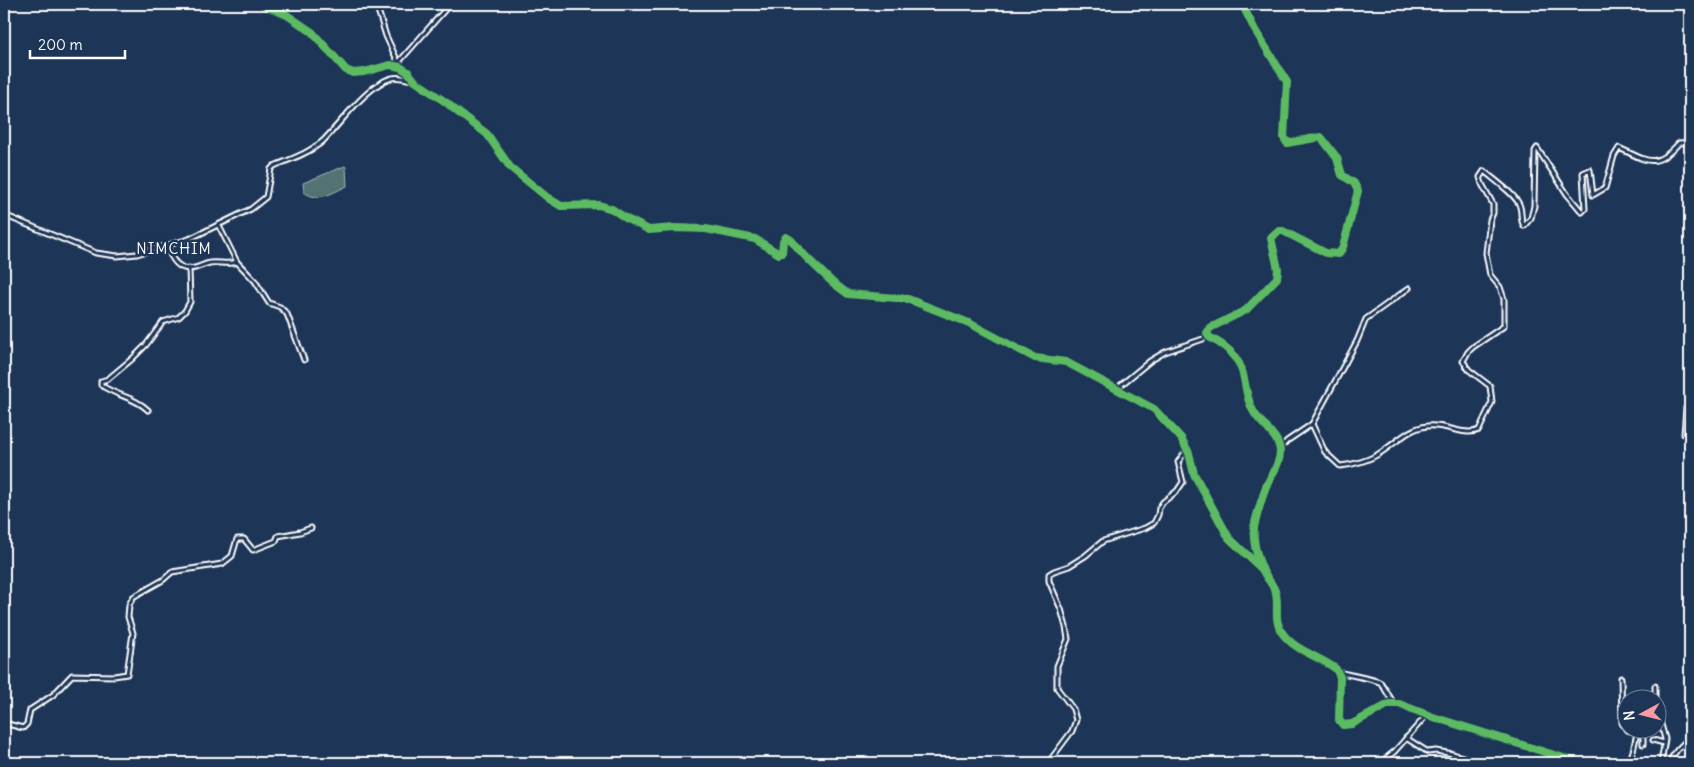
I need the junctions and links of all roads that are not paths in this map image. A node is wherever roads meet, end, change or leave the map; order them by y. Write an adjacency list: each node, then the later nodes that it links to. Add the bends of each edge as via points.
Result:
1 (262, 4): 5 (street, via 287,15 312,32 346,70 364,72)
2 (376, 4): 5 (street)
3 (450, 4): 5 (street)
4 (1242, 4): 14 (street, via 1287,82 1284,138 1287,143 1321,137 1337,158 1342,175 1354,183 1358,191 1339,254 1326,253 1279,231 1271,238 1278,262 1277,278 1246,310 1208,330)
5 (399, 65): 6 (street)
6 (415, 81): 9 (street, via 392,78 378,84 322,141 309,151 271,169 266,197 260,203); 16 (street, via 487,134 510,167 562,206 599,205 649,230 706,229 754,239 779,254 786,237 848,294 908,299 969,323 1035,358 1066,362)
7 (1690, 142): 19 (street, via 1679,143 1658,161 1646,161 1619,148 1605,188 1593,195 1590,170 1583,173 1585,209 1582,212 1537,148 1534,206 1531,218 1524,226 1520,206 1484,171 1481,174 1482,184 1493,204 1486,253 1490,275 1500,287 1505,311 1504,326 1473,347 1463,361 1469,370 1490,386 1492,402 1480,430 1472,433 1423,426 1379,454 1340,466 1325,452)
8 (4, 215): 10 (street, via 96,253 117,256)
9 (219, 226): 10 (street); 11 (street)
10 (167, 246): 12 (street, via 173,261)
11 (237, 262): 12 (street); 15 (street, via 269,303 284,309)
12 (188, 268): 18 (street, via 190,302 185,311 179,318 163,322 132,359 101,381 108,390 140,402)
13 (1409, 288): 19 (street, via 1366,319 1357,342)
14 (1209, 337): 16 (street, via 1165,352); 21 (street, via 1236,358 1252,409)
15 (304, 360)
16 (1116, 389): 22 (street, via 1154,409 1181,438)
17 (1690, 405): 20 (street, via 1686,408)
18 (148, 410)
19 (1312, 424): 21 (street)
20 (1684, 434)
21 (1280, 448): 24 (street, via 1254,524 1254,542)
22 (1189, 453): 24 (street, via 1194,474 1229,538); 41 (street, via 1178,462 1183,482 1163,502 1154,523 1102,541 1086,556 1049,574 1068,639 1057,666 1057,688 1073,709 1076,720 1072,732)
23 (311, 528): 32 (street, via 278,536 276,541 254,550 244,539 237,539 232,556 222,564 172,572 133,597 129,605 128,617 133,633 127,674 72,675 53,695 30,710 23,728)
24 (1262, 570): 25 (street, via 1274,587 1277,624 1284,635 1302,651)
25 (1339, 672): 30 (street, via 1381,684); 30 (street, via 1340,723 1352,724)
26 (1621, 678): 28 (street)
27 (1655, 686): 29 (street)
28 (1621, 690)
29 (1655, 690)
30 (1394, 703): 31 (street)
31 (1427, 714): 34 (street); 40 (street)
32 (4, 723)
33 (1690, 737): 48 (street)
34 (1406, 738): 42 (street); 43 (street, via 1428,752 1453,754)
35 (1636, 740): 46 (street)
36 (1643, 740): 39 (street)
37 (1653, 740): 38 (street)
38 (1664, 742): 47 (street)
39 (1643, 744)
40 (1559, 758): 44 (street); 45 (street)
41 (1048, 763)
42 (1380, 763)
43 (1483, 763)
44 (1559, 763)
45 (1580, 763)
46 (1629, 763)
47 (1661, 763)
48 (1668, 763)

